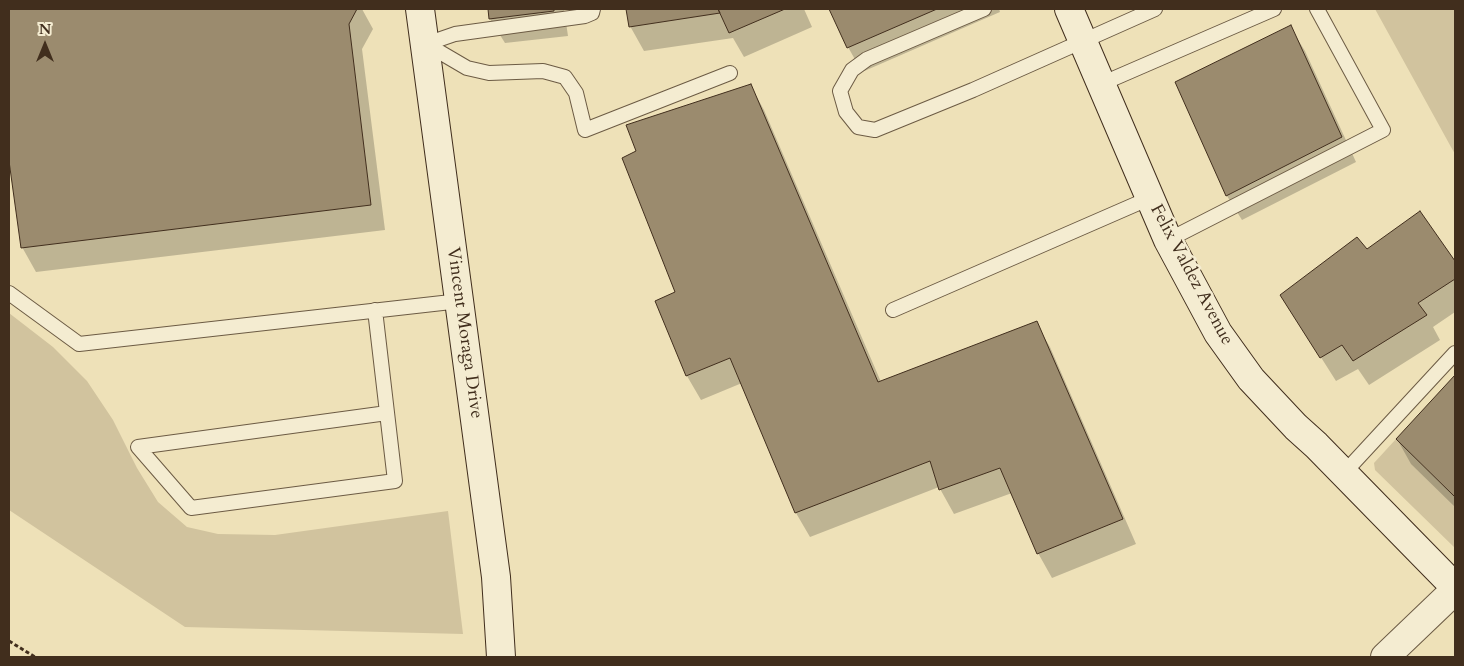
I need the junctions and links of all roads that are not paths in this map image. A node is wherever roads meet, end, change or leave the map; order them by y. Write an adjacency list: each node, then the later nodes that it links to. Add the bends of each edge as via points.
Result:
1 (420, 9): 9 (street, Vincent Moraga Drive)
2 (593, 9): 9 (lane, via 586,16 455,34)
3 (984, 9): 8 (lane, via 867,59 852,70 840,91 846,112 858,127 875,130)
4 (1070, 9): 8 (street, Felix Valdez Avenue)
5 (1155, 9): 8 (lane)
6 (1274, 9): 11 (lane)
7 (1317, 9): 13 (lane, via 1383,130)
8 (1083, 41): 11 (street, Felix Valdez Avenue)
9 (426, 44): 10 (lane, via 467,68 489,73 542,71 564,77 576,94 585,130); 15 (street, Vincent Moraga Drive)
10 (730, 72)
11 (1101, 84): 12 (street, Felix Valdez Avenue)
12 (1150, 198): 13 (street, Felix Valdez Avenue); 17 (lane)
13 (1168, 240): 20 (street, Felix Valdez Avenue, via 1218,333 1251,379)
14 (9, 293): 16 (lane, via 79,344)
15 (460, 301): 16 (lane); 22 (street, Vincent Moraga Drive, via 496,577)
16 (375, 310): 19 (lane)
17 (893, 310)
18 (1455, 354): 20 (lane)
19 (387, 413): 19 (lane, via 395,481 191,508 138,447)
20 (1344, 473): 21 (street, Felix Valdez Avenue)
21 (1455, 588): 23 (street)
22 (501, 657)
23 (1385, 657)

